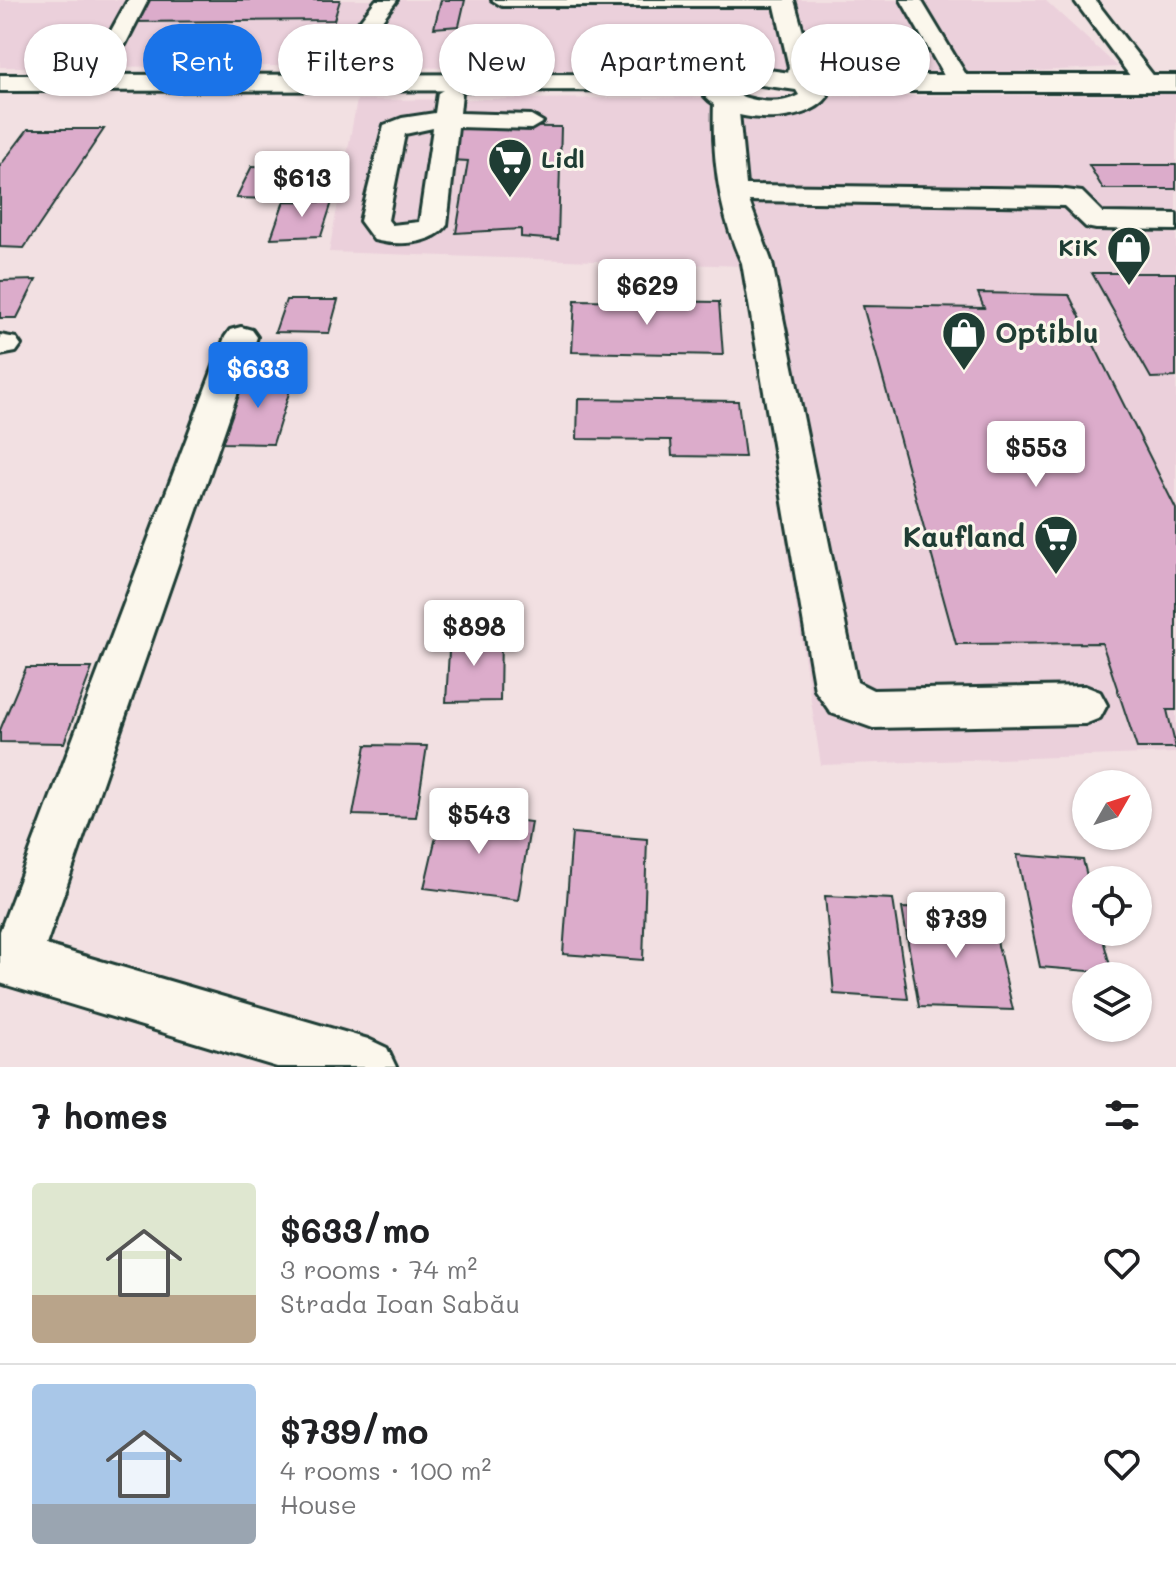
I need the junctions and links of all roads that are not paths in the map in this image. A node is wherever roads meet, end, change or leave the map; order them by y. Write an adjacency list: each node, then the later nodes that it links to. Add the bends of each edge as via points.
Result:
1 (138, 0): 6 (street)
2 (387, 0): 7 (street)
3 (502, 0): 8 (street, via 784,0)
4 (911, 0): 12 (street)
5 (1084, 0): 13 (street)
6 (125, 24)
7 (368, 24)
8 (791, 28)
9 (571, 82): 11 (main road)
10 (0, 83): 15 (main road)
11 (423, 83)
12 (959, 83): 13 (main road); 16 (main road)
13 (1147, 83): 14 (main road)
14 (1176, 83)
15 (278, 84)
16 (930, 84)
17 (1176, 92): 21 (main road)
18 (0, 93): 19 (main road)
19 (439, 93)
20 (555, 93): 25 (main road)
21 (930, 93)
22 (450, 96): 26 (street, via 446,122)
23 (721, 96): 25 (main road)
24 (796, 96): 25 (main road, via 782,109)
25 (730, 97): 27 (street, via 746,124)
26 (531, 122)
27 (758, 207): 28 (street, via 1058,197 1072,198 1089,216 1107,224); 29 (street); 29 (street, via 745,242)
28 (1176, 222)
29 (757, 263): 31 (street, via 837,690 846,700 873,709)
30 (241, 337): 32 (street)
31 (1085, 705)
32 (7, 959): 33 (street)
33 (368, 1067)

